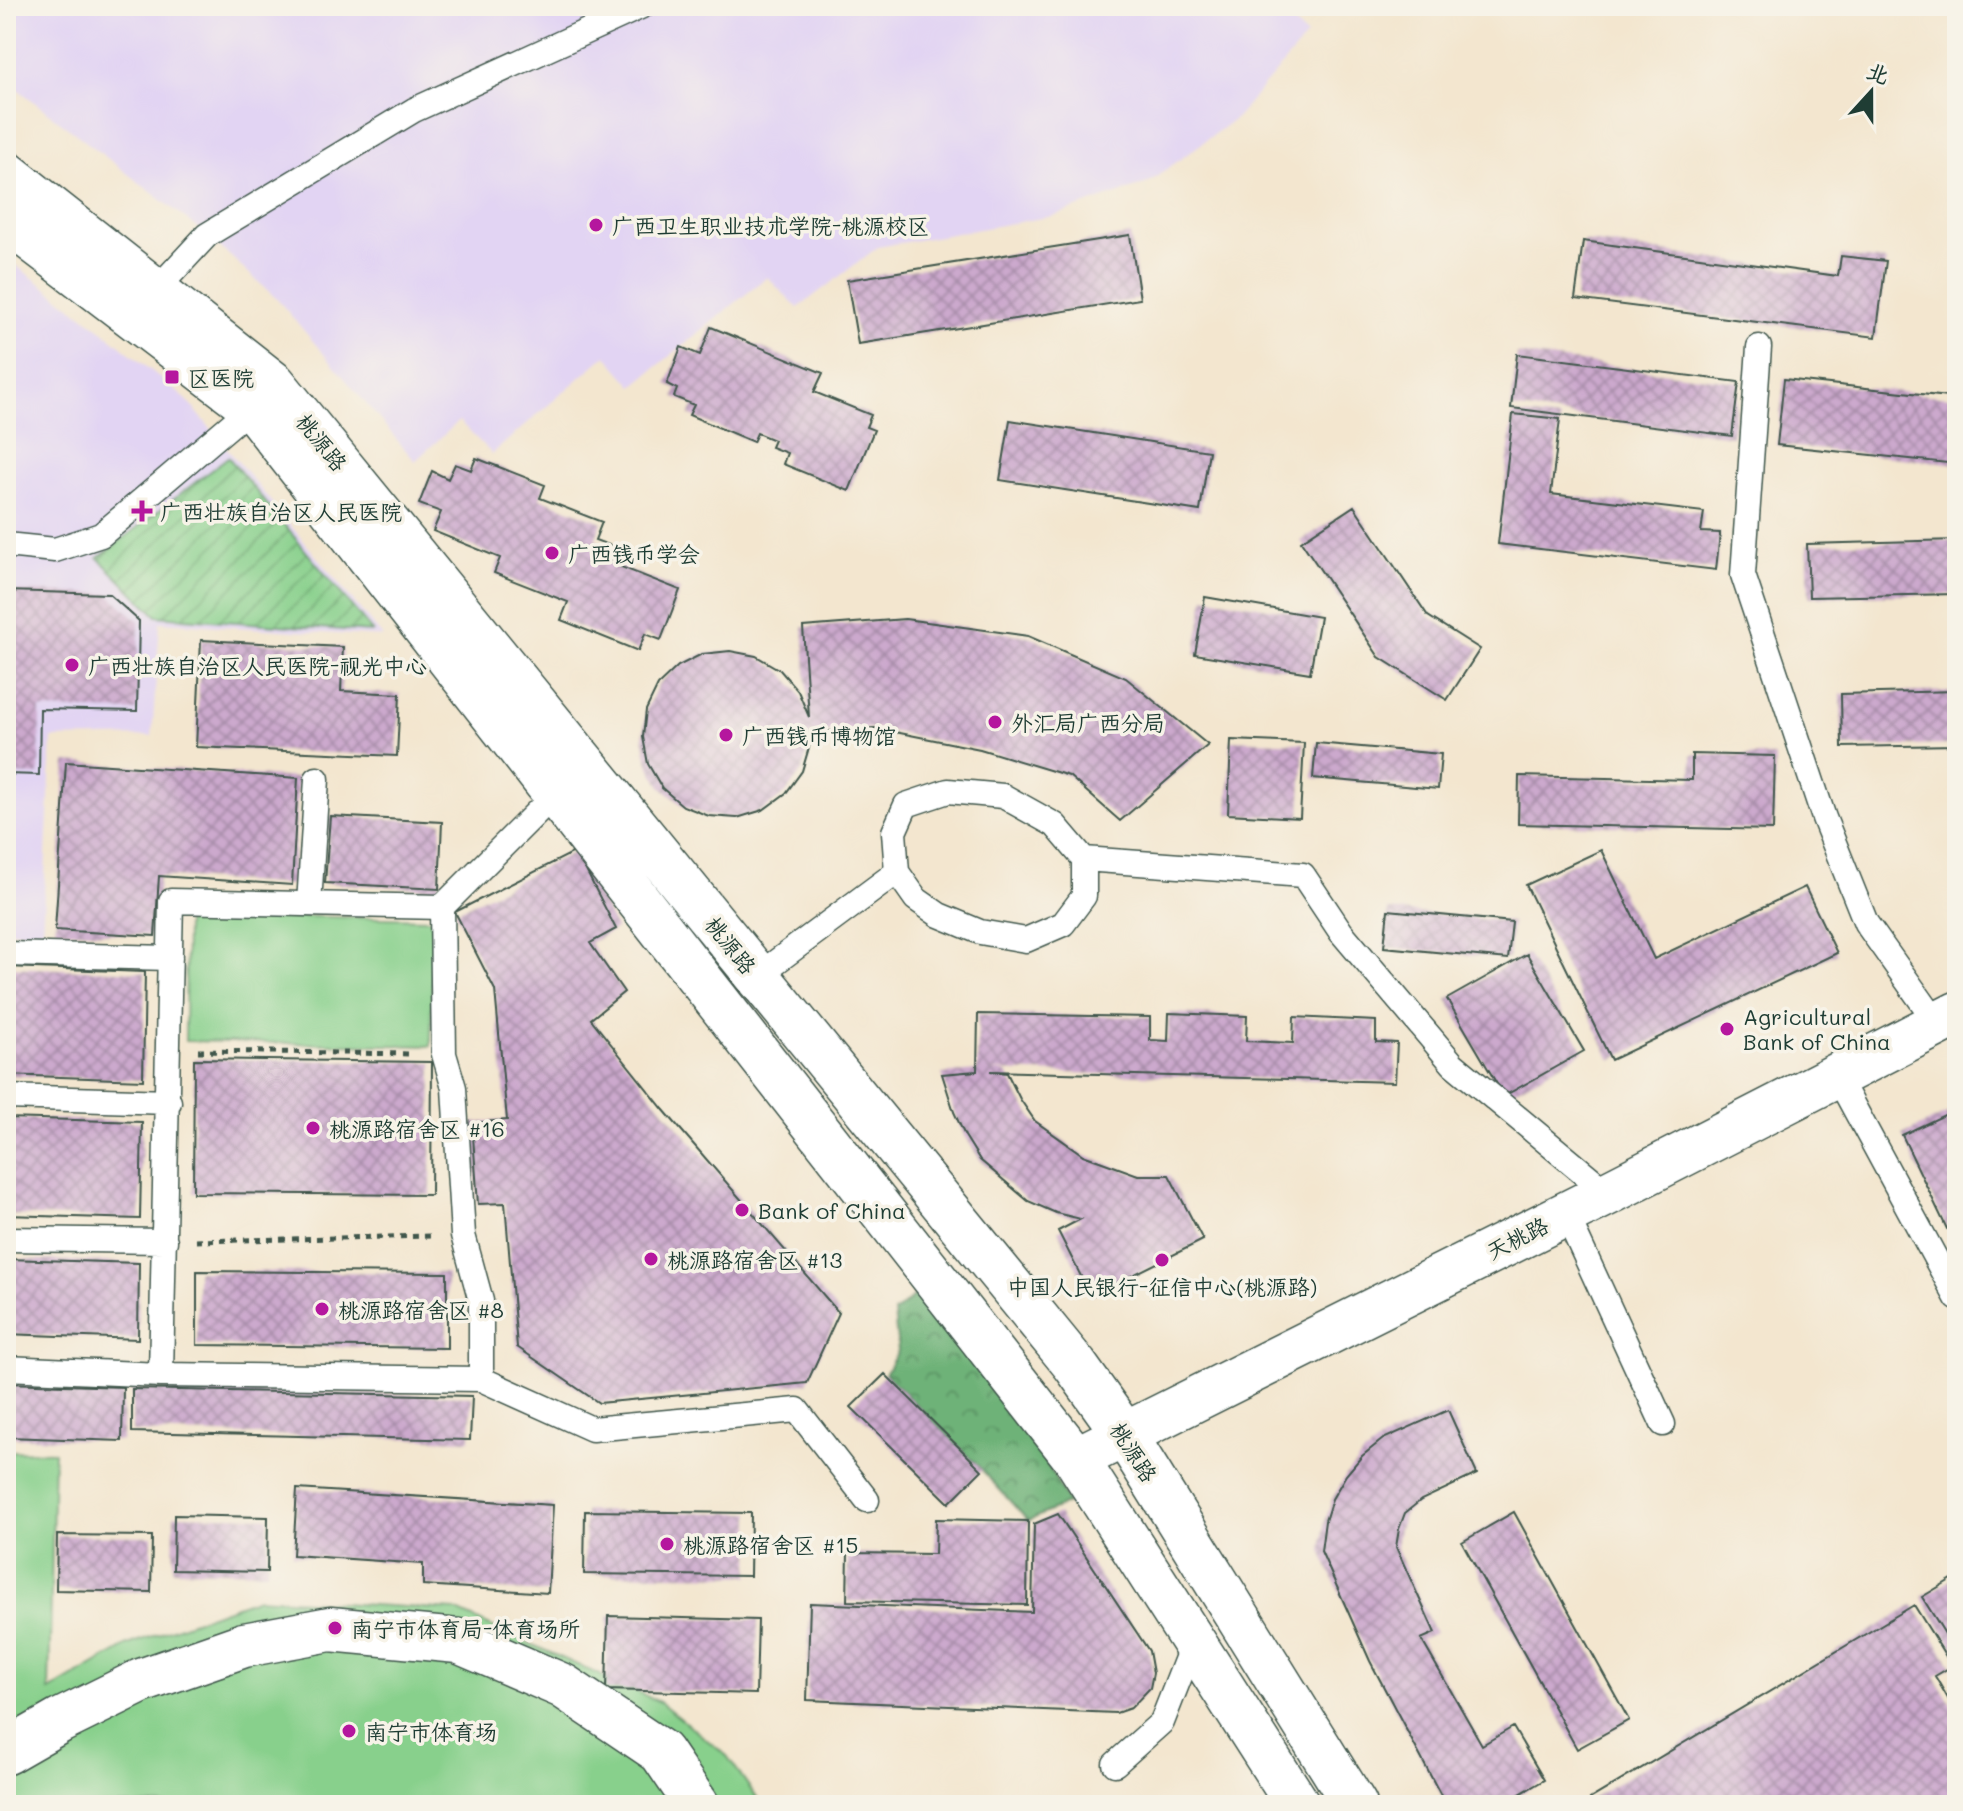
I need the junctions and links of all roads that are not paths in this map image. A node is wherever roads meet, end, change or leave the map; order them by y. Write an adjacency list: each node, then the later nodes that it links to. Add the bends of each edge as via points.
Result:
1 (642, 6): 4 (lane, via 414,110 207,235)
2 (6, 173): 4 (main road, 桃源路)
3 (6, 220): 6 (main road, 桃源路)
4 (156, 290): 16 (main road, 桃源路, via 274,384)
5 (1759, 347): 17 (lane, via 1743,575 1824,818 1866,923)
6 (252, 407): 7 (lane, via 101,535 55,550); 9 (main road, 桃源路)
7 (6, 545)
8 (317, 779): 12 (lane)
9 (555, 794): 13 (lane); 31 (main road, 桃源路)
10 (1084, 859): 11 (lane, via 1084,896 1063,924 1026,940 980,932 939,915 916,899); 11 (lane, via 1055,825 1003,796 948,791 906,805 894,832); 21 (lane, via 1303,875 1341,932 1453,1064)
11 (897, 872): 16 (lane)
12 (309, 904): 13 (lane); 15 (lane, via 171,901)
13 (442, 907): 28 (lane, via 444,1054 454,1088 463,1235 481,1301)
14 (6, 954): 15 (lane)
15 (170, 958): 20 (lane)
16 (757, 976): 30 (main road, 桃源路, via 1075,1365)
17 (1947, 1019): 18 (main road, 天桃路)
18 (1837, 1076): 21 (main road, 天桃路); 25 (lane)
19 (6, 1097): 20 (lane)
20 (169, 1102): 24 (lane)
21 (1608, 1193): 22 (main road, 天桃路)
22 (1566, 1214): 29 (lane); 30 (main road, 天桃路)
23 (6, 1239): 24 (lane)
24 (165, 1241): 27 (lane)
25 (1954, 1285)
26 (6, 1368): 27 (lane)
27 (161, 1375): 28 (lane)
28 (481, 1379): 32 (lane, via 592,1429 797,1410)
29 (1663, 1424)
30 (1125, 1435): 31 (main road, 天桃路); 38 (main road, 桃源路)
31 (1076, 1459): 33 (main road, 桃源路)
32 (867, 1500)
33 (1193, 1643): 35 (lane, via 1162,1722); 37 (main road, 桃源路)
34 (6, 1752): 36 (main road, via 141,1681 244,1645 330,1629 458,1641 563,1686 661,1752)
35 (1115, 1764)
36 (697, 1805)
37 (1298, 1805)
38 (1355, 1805)

